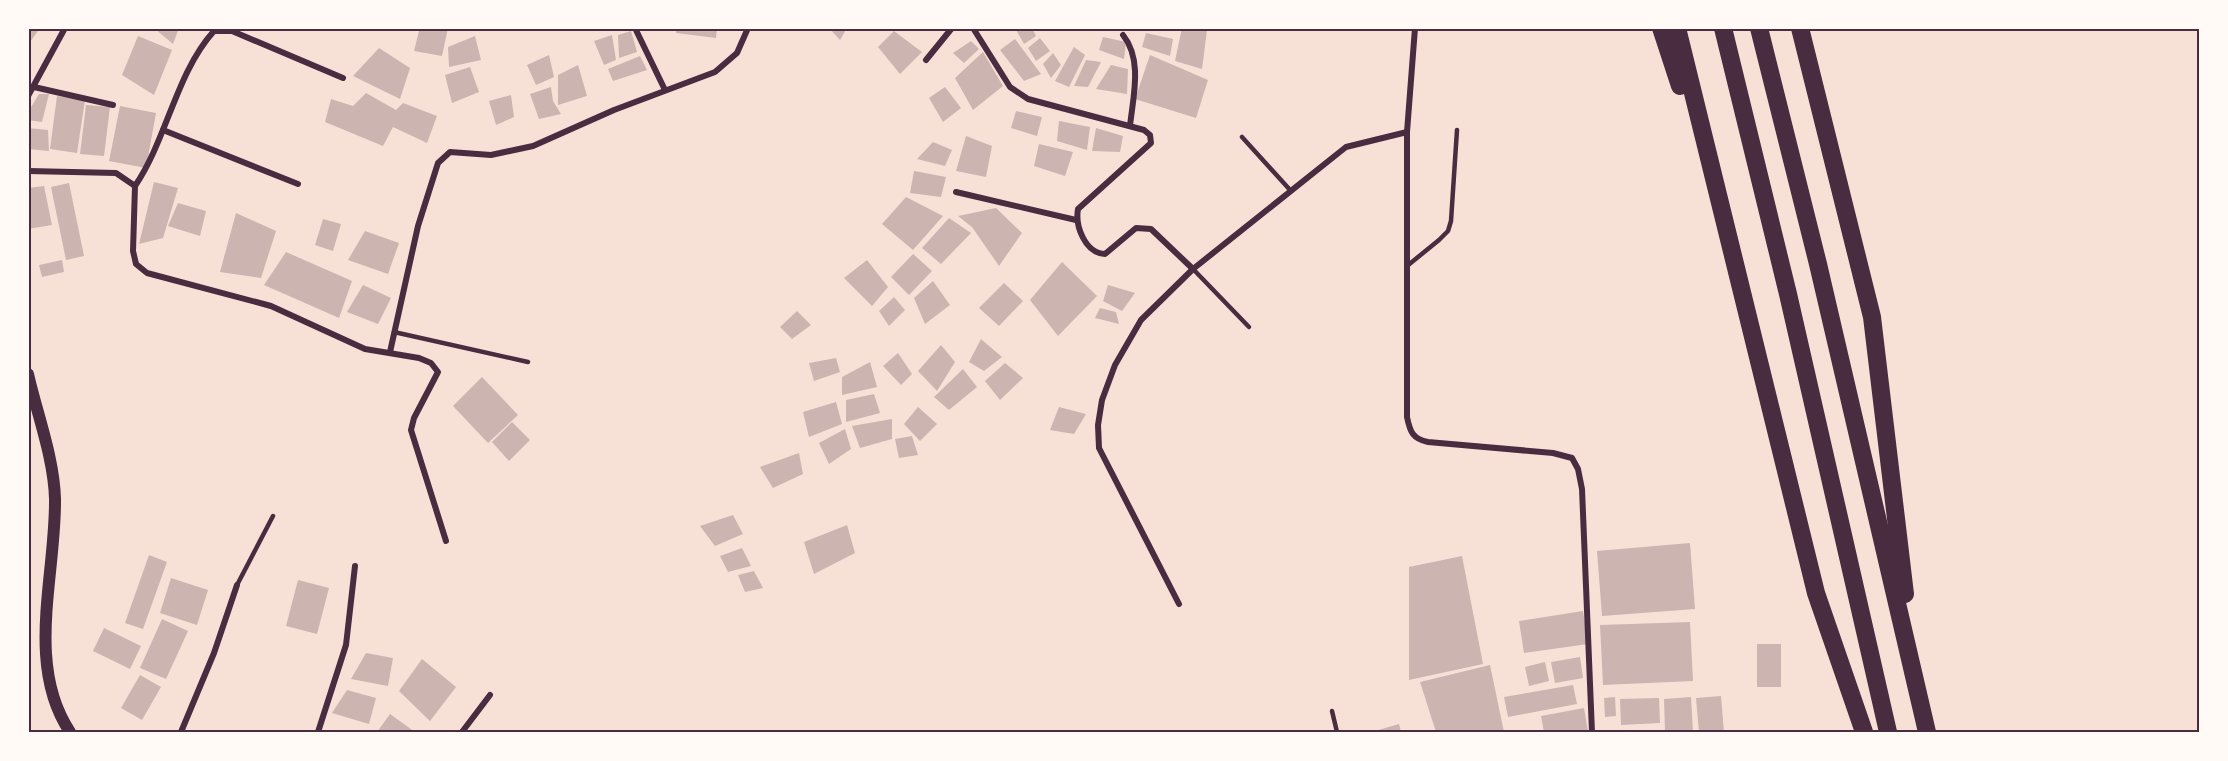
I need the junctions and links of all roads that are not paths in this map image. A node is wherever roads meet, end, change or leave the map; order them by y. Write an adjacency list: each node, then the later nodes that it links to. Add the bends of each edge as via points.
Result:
1 (65, 28): 15 (street)
2 (635, 28): 16 (street)
3 (748, 28): 16 (street, via 737,53 715,72)
4 (952, 28): 13 (street)
5 (973, 28): 19 (street, via 1010,87 1028,99)
6 (1415, 28): 22 (street)
7 (1661, 28): 30 (highway)
8 (1677, 28): 30 (highway)
9 (1723, 28): 53 (highway)
10 (1759, 28): 43 (highway)
11 (1800, 28): 43 (highway, via 1872,317)
12 (1123, 35): 19 (street, via 1130,43 1134,67)
13 (926, 60)
14 (343, 78): 20 (street, via 232,31 214,31 199,52)
15 (34, 87): 17 (street); 18 (street)
16 (665, 90): 34 (street, via 533,146 491,155 457,152 444,156 438,163 418,226)
17 (28, 96)
18 (113, 105)
19 (1130, 126): 29 (street, via 1144,130 1151,143 1078,209)
20 (163, 130): 25 (street); 26 (street)
21 (1457, 130): 31 (lane, via 1448,231)
22 (1407, 132): 27 (street, via 1346,147); 31 (street)
23 (1242, 137): 27 (lane)
24 (28, 171): 26 (street, via 116,173)
25 (298, 184)
26 (135, 186): 35 (street, via 133,251 136,264 147,273 271,306 365,349)
27 (1291, 191): 32 (street)
28 (956, 192): 29 (street)
29 (1076, 220): 32 (street, via 1082,235 1098,254 1105,254 1136,228 1151,229)
30 (1730, 241): 52 (highway, via 1816,593)
31 (1407, 266): 51 (street, via 1410,432 1428,442 1553,453 1572,458 1578,469)
32 (1193, 269): 33 (lane); 42 (street, via 1141,320 1115,365 1098,425 1099,448)
33 (1249, 327)
34 (394, 332): 35 (street); 36 (lane)
35 (390, 352): 39 (street, via 419,358 431,363 438,372 411,430)
36 (528, 362)
37 (28, 374): 46 (main road, via 55,498 46,646 49,687 60,718)
38 (273, 516): 41 (lane)
39 (446, 541)
40 (355, 566): 48 (street, via 346,645)
41 (237, 585): 47 (street)
42 (1179, 604)
43 (1914, 676): 54 (highway)
44 (490, 695): 49 (street)
45 (1332, 711): 50 (lane)
46 (70, 732)
47 (181, 732)
48 (318, 732)
49 (462, 732)
50 (1337, 732)
51 (1592, 732)
52 (1863, 732)
53 (1888, 732)
54 (1927, 732)

